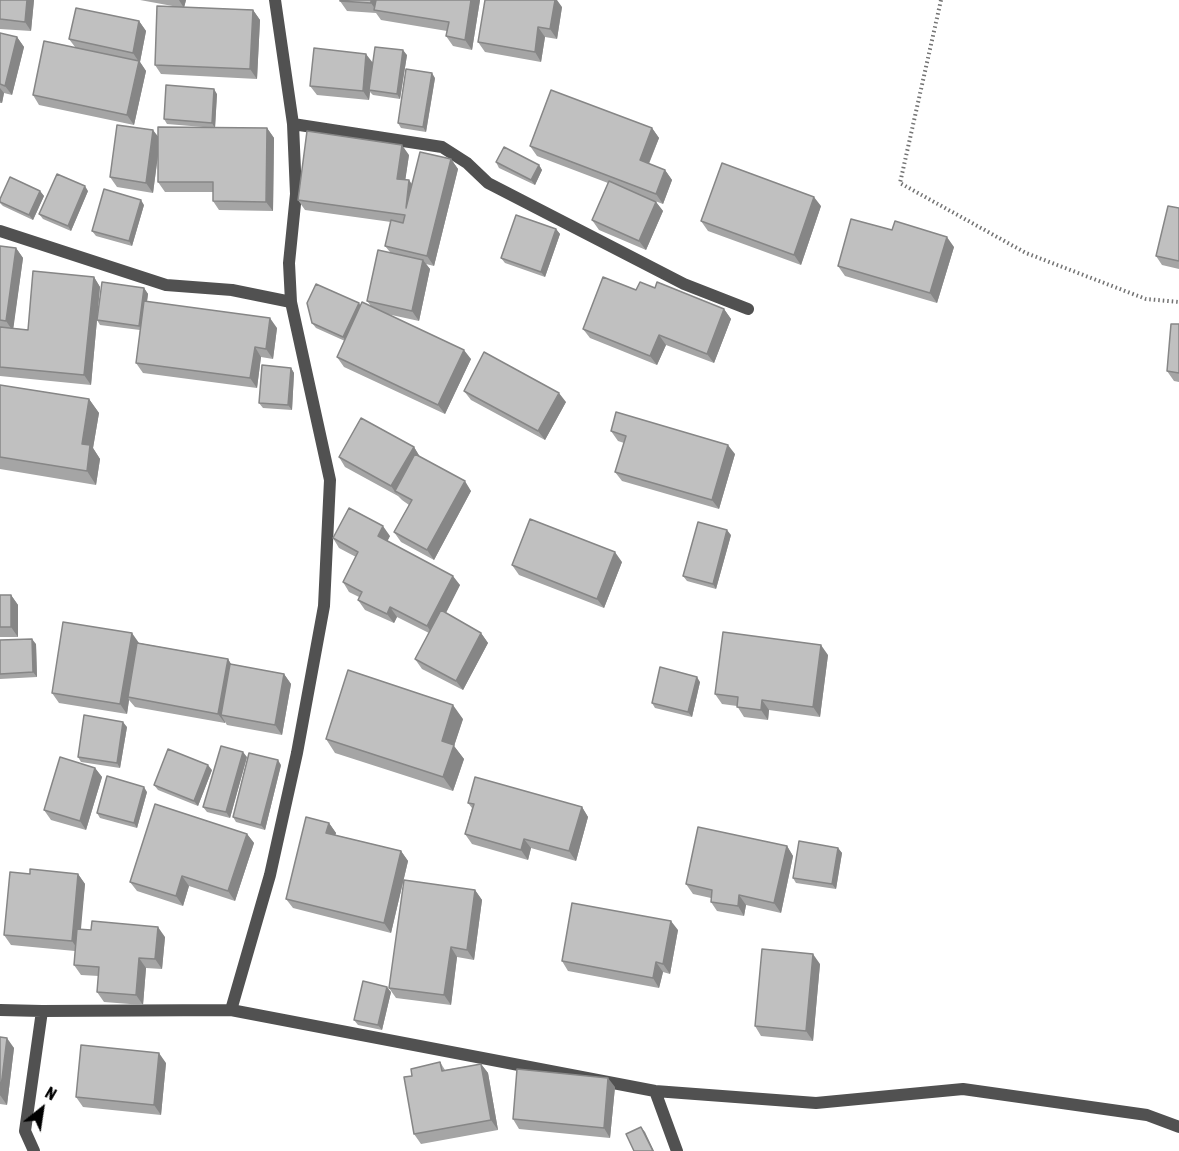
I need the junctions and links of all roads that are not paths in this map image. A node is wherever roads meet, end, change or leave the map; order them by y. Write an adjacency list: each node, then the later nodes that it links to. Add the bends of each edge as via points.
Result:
1 (275, 0): 2 (street)
2 (293, 124): 4 (street, via 296,194 289,263); 5 (street, via 442,147 488,183 684,284)
3 (0, 231): 4 (street, via 166,285 232,290)
4 (291, 302): 7 (street, via 330,480 324,606 272,864)
5 (748, 309)
6 (0, 1010): 8 (street)
7 (231, 1010): 8 (street); 9 (street)
8 (42, 1011): 11 (street, via 25,1131)
9 (655, 1090): 10 (street, via 816,1103 963,1089 1147,1115); 12 (street)
10 (1179, 1127)
11 (34, 1151)
12 (677, 1151)

